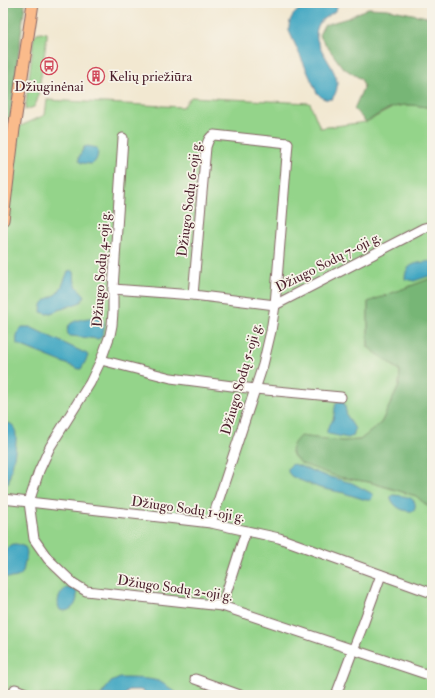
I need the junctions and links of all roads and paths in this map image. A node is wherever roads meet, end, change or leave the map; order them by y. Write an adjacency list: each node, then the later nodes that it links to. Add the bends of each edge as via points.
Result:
1 (33, 3): 4 (main road)
2 (123, 138): 6 (street, Džiugo Sodų 4-oji g.)
3 (288, 143): 7 (street, Džiugo Sodų 6-oji g., via 214,135 208,140); 8 (street, Džiugo Sodų 5-oji g.)
4 (3, 220)
5 (432, 226): 8 (street, Džiugo Sodų 7-oji g.)
6 (113, 289): 7 (street, Džiugo Sodų 7-oji g.); 9 (street, Džiugo Sodų 4-oji g., via 112,325)
7 (193, 296): 8 (street, Džiugo Sodų 7-oji g.)
8 (275, 305): 10 (street, Džiugo Sodų 5-oji g., via 271,331)
9 (101, 360): 10 (street, via 171,378); 13 (street, Džiugo Sodų 4-oji g., via 90,383 50,447)
10 (255, 389): 11 (street); 14 (street, Džiugo Sodų 5-oji g.)
11 (342, 397)
12 (3, 499): 13 (street, Džiugo Sodų 1-oji g.)
13 (29, 502): 14 (street, Džiugo Sodų 1-oji g.); 18 (street, Džiugo Sodų 2-oji g., via 34,539 48,559 73,583 86,591)
14 (211, 523): 15 (street, Džiugo Sodų 1-oji g.)
15 (246, 531): 16 (street, Džiugo Sodų 1-oji g., via 279,538); 18 (street)
16 (381, 575): 17 (street, Džiugo Sodų 1-oji g.); 19 (street)
17 (432, 593)
18 (222, 606): 19 (street, Džiugo Sodų 2-oji g.)
19 (353, 650): 20 (street, Džiugo Sodų 2-oji g.); 25 (street)
20 (432, 676)
21 (195, 679): 24 (street)
22 (13, 695): 23 (street, via 15,689)
23 (31, 695)
24 (240, 695)
25 (336, 695)

